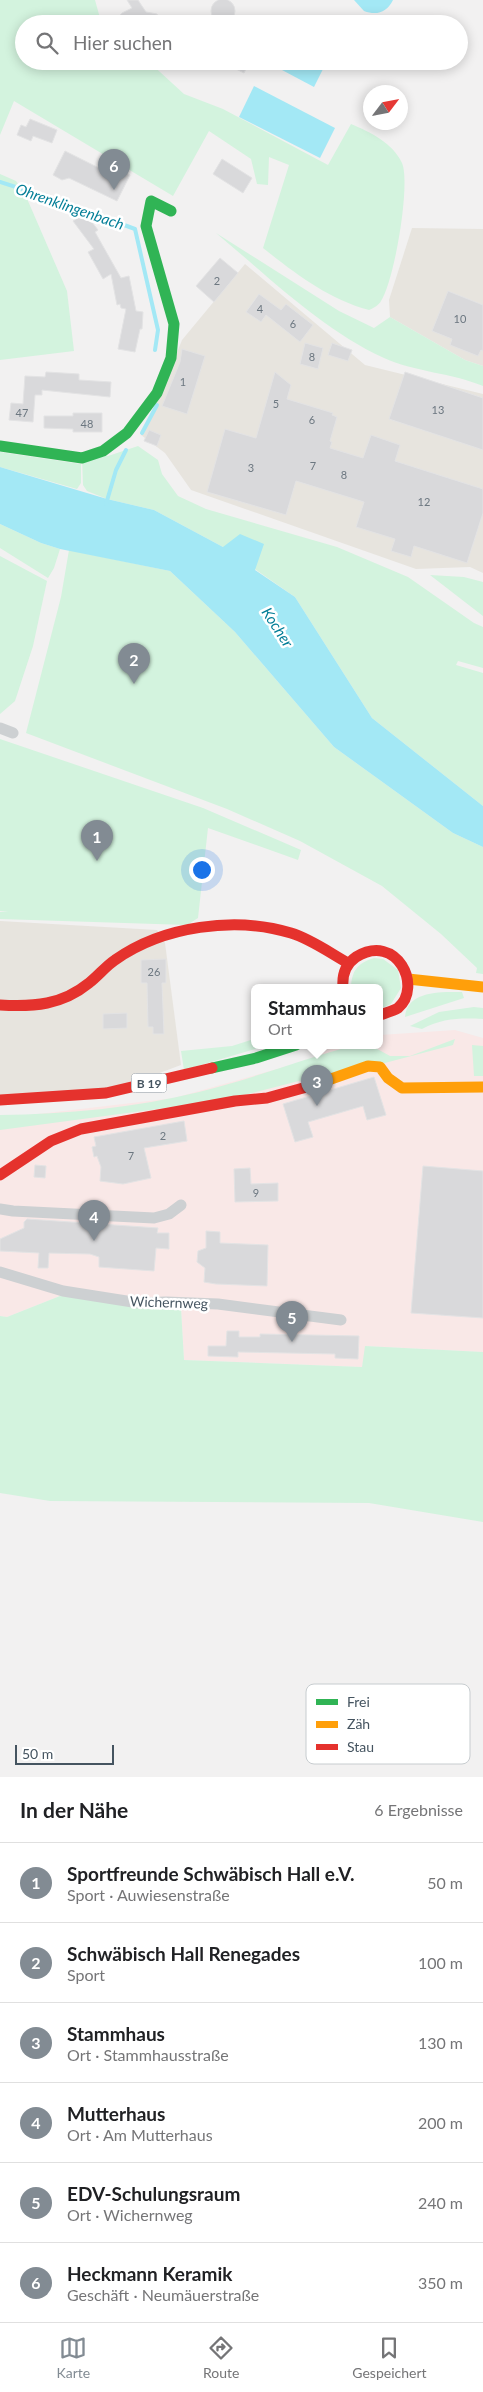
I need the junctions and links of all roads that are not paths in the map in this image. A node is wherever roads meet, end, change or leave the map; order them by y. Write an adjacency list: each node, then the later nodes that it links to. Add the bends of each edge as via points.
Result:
1 (171, 211): 2 (street, via 151,202 146,226 174,324 171,358 156,394 127,433 117,442 89,456 82,458)
2 (0, 446)
3 (0, 728): 4 (street)
4 (13, 733)
5 (348, 963): 6 (street, via 367,950 379,950 390,953 403,964); 7 (street); 9 (street, via 291,933 259,926 216,927 165,936 142,944 53,1005)
6 (408, 979): 8 (street); 10 (street, via 407,993 402,1002)
7 (343, 984)
8 (483, 987)
9 (0, 1005)
10 (383, 1014)
11 (284, 1049): 13 (street, B 19, via 106,1093)
12 (483, 1086): 14 (street, via 402,1088 380,1067 368,1066 267,1098 81,1129 51,1141)
13 (0, 1100)
14 (0, 1175)
15 (181, 1205): 16 (street, via 169,1214 154,1218)
16 (0, 1209)
17 (0, 1272): 18 (street, Wichernweg, via 63,1291 139,1303 218,1304)
18 (341, 1320)

